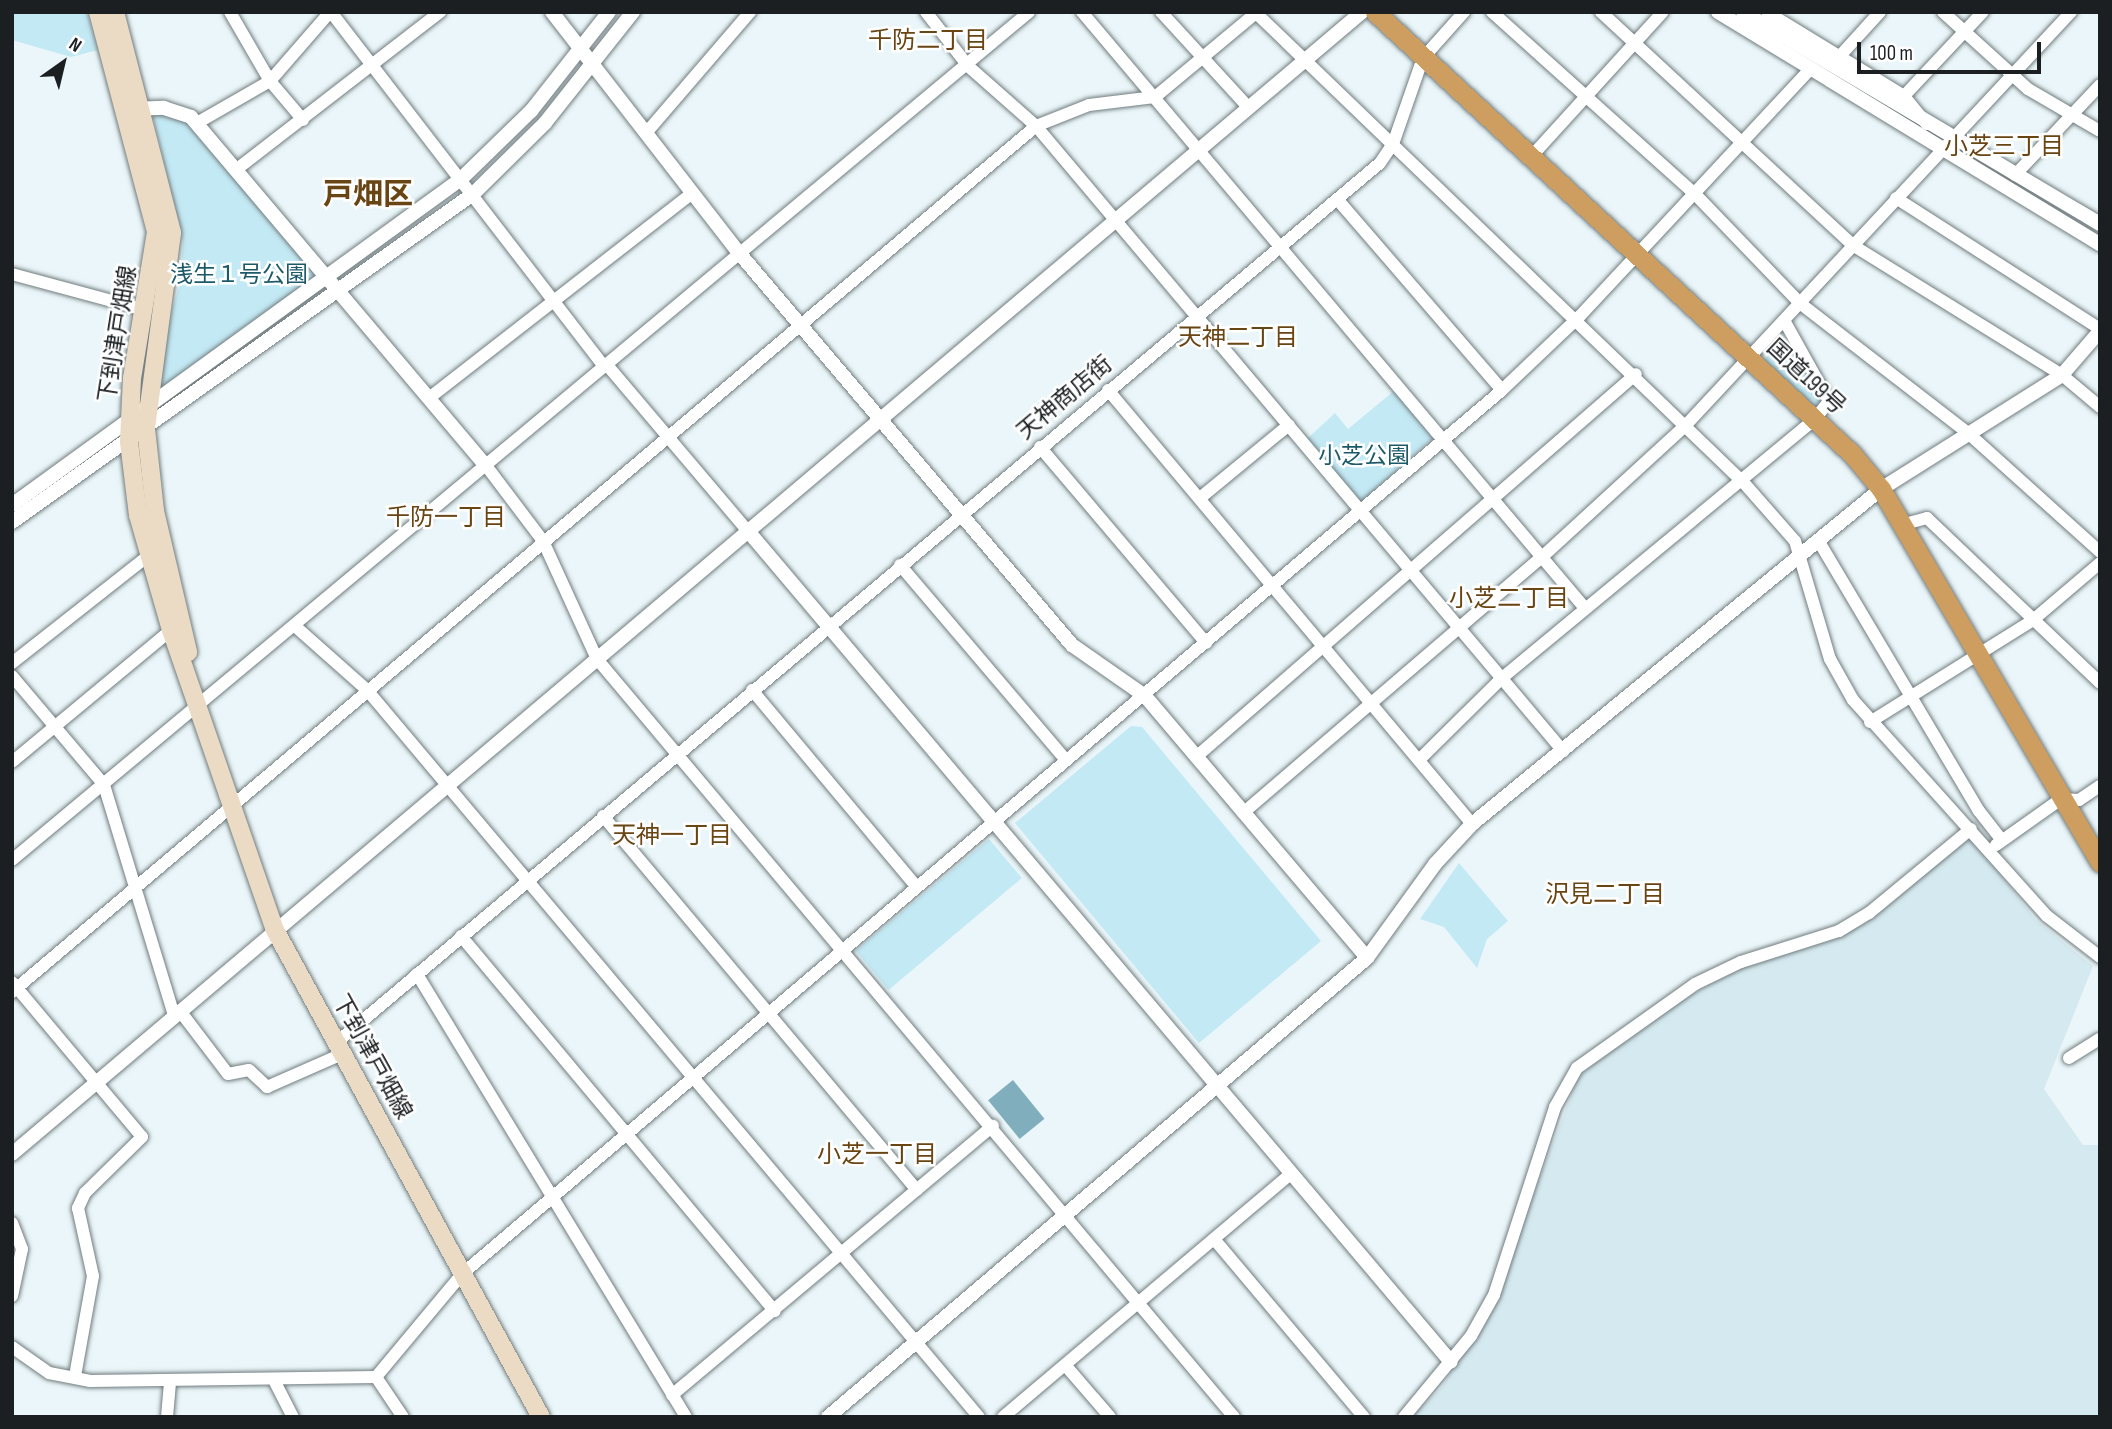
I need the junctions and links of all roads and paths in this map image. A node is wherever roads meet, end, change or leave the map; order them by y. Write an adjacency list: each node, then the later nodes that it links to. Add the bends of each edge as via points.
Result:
1 (97, 12): 46 (main road, 下到津戸畑線)
2 (116, 12): 46 (main road, 下到津戸畑線)
3 (230, 12): 40 (street)
4 (331, 12): 37 (street); 40 (street)
5 (440, 12): 37 (street)
6 (552, 12): 30 (street)
7 (609, 12): 30 (street)
8 (633, 12): 35 (street)
9 (750, 12): 53 (street)
10 (926, 12): 36 (street)
11 (1028, 12): 36 (street)
12 (1083, 12): 43 (street)
13 (1161, 12): 34 (street)
14 (1362, 12): 33 (street)
15 (1375, 12): 32 (highway, 国道199号)
16 (1464, 12): 32 (street)
17 (1492, 12): 44 (street)
18 (1601, 12): 29 (street)
19 (1663, 12): 29 (street)
20 (1718, 12): 38 (street)
21 (1743, 12): 50 (street)
22 (1880, 12): 31 (street)
23 (1943, 12): 28 (street)
24 (1983, 12): 28 (street)
25 (2071, 12): 39 (street)
26 (1256, 13): 33 (street); 34 (street)
27 (1773, 14): 31 (street)
28 (1965, 32): 39 (street); 42 (street)
29 (1635, 44): 44 (street); 54 (street)
30 (581, 49): 35 (street); 61 (street, via 531,111)
31 (1839, 57): 42 (street)
32 (1423, 58): 56 (street); 58 (highway, 国道199号)
33 (1306, 60): 45 (street); 56 (street)
34 (1203, 61): 43 (street); 45 (street)
35 (592, 65): 53 (street); 64 (street, via 545,123)
36 (968, 66): 51 (street); 72 (street)
37 (370, 67): 48 (street); 61 (street)
38 (1810, 68): 54 (street); 55 (street)
39 (2013, 75): 47 (street); 55 (street)
40 (270, 81): 48 (street); 49 (street)
41 (2100, 85): 47 (street)
42 (1904, 96): 50 (street, via 1920,108)
43 (1155, 97): 51 (street, via 1089,105); 57 (street)
44 (1586, 97): 58 (street); 63 (street)
45 (1249, 108): 57 (street)
46 (134, 109): 49 (street, via 164,108); 79 (main road, 下到津戸畑線, via 156,232); 92 (main road, 下到津戸畑線, via 172,233)
47 (2070, 116): 52 (street); 60 (street)
48 (303, 120): 59 (street)
49 (197, 123): 59 (street)
50 (1927, 124): 55 (street)
51 (1036, 126): 67 (street); 83 (street)
52 (2100, 131)
53 (646, 132): 62 (street)
54 (1742, 142): 63 (street); 70 (street)
55 (1946, 143): 60 (street); 65 (street); 69 (street)
56 (1394, 144): 66 (street, 天神商店街); 81 (street)
57 (1197, 151): 67 (street); 71 (street)
58 (1530, 158): 73 (highway, 国道199号)
59 (237, 169): 75 (street)
60 (2015, 175): 68 (street)
61 (461, 179): 64 (street); 75 (street)
62 (692, 193): 72 (street); 77 (street)
63 (1694, 193): 73 (street); 78 (street)
64 (473, 194): 76 (street); 77 (street)
65 (1896, 198): 70 (street); 84 (street)
66 (1338, 199): 71 (street, 天神商店街); 90 (street)
67 (1116, 220): 80 (street); 96 (street)
68 (2100, 224)
69 (2100, 244)
70 (1854, 246): 78 (street); 88 (street)
71 (1279, 247): 80 (street, 天神商店街); 102 (street)
72 (740, 254): 83 (street); 86 (street)
73 (1635, 256): 81 (street); 85 (highway, 国道199号)
74 (12, 274): 79 (street)
75 (326, 276): 76 (street); 92 (street)
76 (340, 293): 91 (street); 99 (street)
77 (554, 301): 86 (street); 91 (street)
78 (1801, 303): 82 (street); 100 (street)
79 (145, 310): 94 (main road, 下到津戸畑線)
80 (1196, 315): 89 (street, 天神商店街); 97 (street)
81 (1579, 317): 87 (street); 90 (street)
82 (1785, 322): 85 (street); 95 (street, via 1829,401)
83 (800, 326): 96 (street); 101 (street)
84 (2100, 330): 88 (street)
85 (1751, 360): 95 (highway, 国道199号); 98 (street)
86 (605, 366): 101 (street); 105 (street)
87 (1636, 374): 98 (street); 109 (street)
88 (2062, 375): 93 (street); 100 (street)
89 (1108, 390): 104 (street, 天神商店街); 108 (street)
90 (1502, 390): 102 (street)
91 (429, 398): 105 (street)
92 (146, 405): 94 (street); 99 (main road, 下到津戸畑線)
93 (2100, 407)
94 (129, 418): 103 (main road, 下到津戸畑線); 110 (street)
95 (1815, 419): 106 (street); 107 (highway, 国道199号)
96 (881, 420): 112 (street); 115 (street)
97 (1289, 425): 108 (street); 111 (street)
98 (1686, 425): 106 (street); 121 (street)
99 (146, 429): 103 (street); 145 (main road, 下到津戸畑線, via 155,511)
100 (1968, 433): 107 (street); 118 (street)
101 (669, 437): 115 (street); 117 (street)
102 (1445, 440): 109 (street); 111 (street)
103 (129, 442): 113 (street); 119 (main road, 下到津戸畑線)
104 (1040, 447): 112 (street, 天神商店街); 132 (street)
105 (487, 467): 117 (street); 129 (street)
106 (1744, 483): 120 (street); 126 (street)
107 (1881, 489): 114 (highway, 国道199号); 116 (street)
108 (1200, 498): 125 (street)
109 (1494, 500): 121 (street); 124 (street)
110 (12, 505)
111 (1361, 511): 124 (street); 125 (street)
112 (961, 514): 123 (street, 天神商店街); 142 (street, via 1087,660)
113 (12, 522)
114 (1901, 525): 127 (street, via 1927,518); 134 (highway, 国道199号)
115 (748, 531): 128 (street); 135 (street)
116 (1818, 540): 120 (street); 143 (street)
117 (543, 541): 135 (street); 140 (street)
118 (2100, 552)
119 (149, 555): 131 (main road, 下到津戸畑線); 136 (street)
120 (1800, 555): 146 (street, via 1830,659); 148 (street)
121 (1542, 557): 126 (street); 130 (street)
122 (2100, 563): 127 (street)
123 (900, 565): 128 (street, 天神商店街); 151 (street)
124 (1412, 570): 130 (street); 133 (street)
125 (1274, 586): 132 (street); 133 (street)
126 (1584, 607): 138 (street)
127 (2033, 620): 134 (street); 139 (street)
128 (828, 626): 141 (street, 天神商店街); 161 (street)
129 (296, 627): 140 (street); 145 (street)
130 (1460, 627): 138 (street); 144 (street)
131 (171, 630): 145 (main road, 下到津戸畑線); 147 (street)
132 (1206, 643): 142 (street)
133 (1324, 645): 144 (street); 150 (street)
134 (1976, 658): 143 (street); 157 (highway, 国道199号)
135 (597, 659): 149 (street); 155 (street)
136 (12, 663)
137 (12, 676): 147 (street)
138 (1502, 678): 148 (street); 152 (street)
139 (2100, 683)
140 (367, 690): 155 (street); 158 (street)
141 (752, 690): 149 (street, 天神商店街); 170 (street)
142 (1145, 696): 150 (street); 151 (street)
143 (1913, 696): 146 (street); 164 (street)
144 (1371, 703): 152 (street); 159 (street)
145 (199, 704): 154 (street); 158 (main road, 下到津戸畑線)
146 (1870, 722): 163 (street)
147 (54, 725): 153 (street); 154 (street)
148 (1563, 751): 162 (street)
149 (676, 754): 160 (street, 天神商店街); 173 (street)
150 (1196, 757): 159 (street)
151 (1066, 760): 161 (street)
152 (1419, 760): 162 (street)
153 (12, 762)
154 (104, 785): 166 (street); 169 (street)
155 (446, 785): 168 (street); 171 (street)
156 (2100, 786): 157 (street, via 2079,800)
157 (2061, 799): 164 (street); 167 (highway, 国道199号)
158 (232, 805): 169 (street); 171 (main road, 下到津戸畑線)
159 (1243, 813): 175 (street)
160 (603, 816): 168 (street, 天神商店街); 179 (street)
161 (993, 822): 170 (street); 185 (street)
162 (1472, 824): 175 (street, via 1435,863)
163 (1971, 829): 165 (street); 202 (street, via 1869,913 1839,931 1741,962 1695,984 1572,1074 1561,1094 1494,1295)
164 (2003, 840): 165 (street)
165 (1990, 849): 174 (street, via 2047,916)
166 (12, 860)
167 (2100, 862)
168 (527, 881): 172 (street, 天神商店街); 183 (street)
169 (136, 887): 177 (street); 178 (street)
170 (917, 887): 173 (street)
171 (275, 930): 178 (street); 181 (main road, 下到津戸畑線)
172 (461, 936): 176 (street, 天神商店街); 187 (street)
173 (843, 950): 179 (street); 186 (street)
174 (2100, 957)
175 (1367, 958): 185 (street)
176 (417, 974): 181 (street, 天神商店街); 191 (street)
177 (14, 987): 184 (street)
178 (177, 1014): 181 (street, 天神商店街, via 228,1074 249,1070 267,1087); 184 (street)
179 (768, 1014): 183 (street); 190 (street)
180 (2100, 1039): 182 (street)
181 (339, 1049): 196 (main road, 下到津戸畑線)
182 (2069, 1058)
183 (693, 1078): 187 (street); 195 (street)
184 (97, 1082): 188 (street); 204 (street, via 142,1137 85,1193 78,1208 93,1276)
185 (1217, 1086): 189 (street); 192 (street)
186 (993, 1126): 190 (street); 192 (street)
187 (627, 1135): 191 (street); 199 (street)
188 (12, 1154)
189 (1291, 1174): 194 (street); 202 (street)
190 (916, 1190): 195 (street)
191 (552, 1198): 196 (street); 208 (street)
192 (1067, 1213): 198 (street); 200 (street)
193 (12, 1223): 197 (street, via 22,1249)
194 (1214, 1238): 198 (street); 219 (street)
195 (840, 1254): 199 (street); 200 (street)
196 (462, 1274): 205 (street); 212 (main road, 下到津戸畑線)
197 (12, 1296)
198 (1139, 1303): 203 (street); 218 (street)
199 (775, 1311): 208 (street)
200 (916, 1342): 214 (street); 215 (street)
201 (12, 1347): 204 (street, via 48,1373)
202 (1451, 1362): 220 (street)
203 (1066, 1366): 216 (street); 217 (street)
204 (75, 1376): 207 (street)
205 (376, 1377): 206 (street); 211 (street)
206 (275, 1382): 207 (street); 210 (street)
207 (170, 1383): 209 (street)
208 (672, 1395): 213 (street)
209 (167, 1417)
210 (293, 1417)
211 (403, 1417)
212 (541, 1417)
213 (686, 1417)
214 (828, 1417)
215 (979, 1417)
216 (1003, 1417)
217 (1110, 1417)
218 (1234, 1417)
219 (1364, 1417)
220 (1404, 1417)

